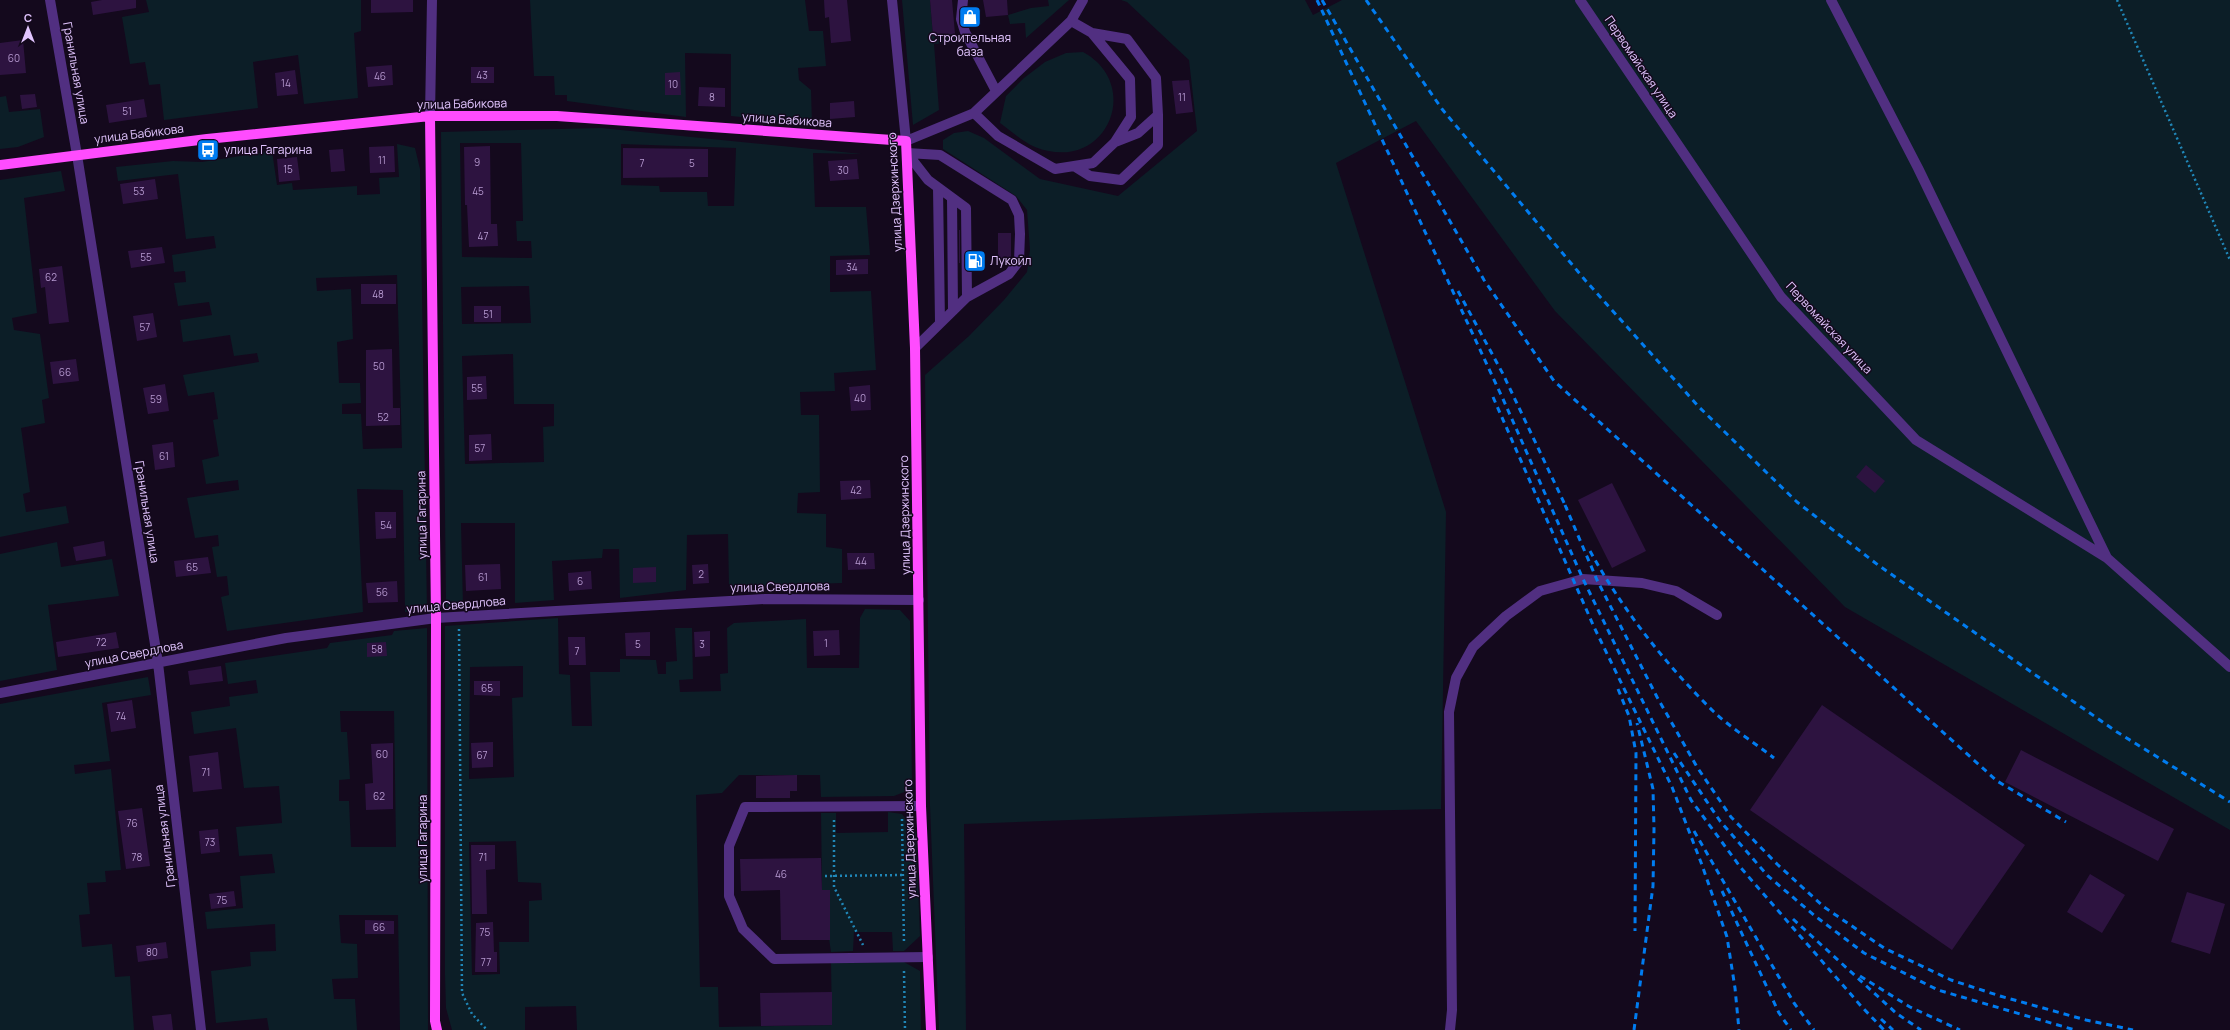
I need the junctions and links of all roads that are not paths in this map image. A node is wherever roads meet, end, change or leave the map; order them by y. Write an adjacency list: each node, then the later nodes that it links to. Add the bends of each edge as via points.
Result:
1 (50, 0): 17 (street, Гранильная улица)
2 (432, 0): 13 (street, улица Гагарина)
3 (892, 0): 14 (street, улица Дзержинского)
4 (963, 0): 10 (street, via 961,20 965,32)
5 (1083, 0): 8 (street)
6 (1580, 0): 26 (street, Первомайская улица, via 1781,297 1824,343 1916,440)
7 (1831, 0): 26 (street, via 1918,168)
8 (1071, 21): 9 (street); 10 (street)
9 (1092, 34): 12 (street, via 1127,39 1156,78); 15 (street, via 1130,79 1131,118)
10 (996, 91): 11 (street)
11 (974, 112): 14 (street); 19 (street, via 998,136 1055,169)
12 (1158, 115): 15 (street, via 1138,133); 19 (street, via 1158,146 1121,180 1090,176)
13 (430, 116): 14 (main road, улица Бабикова, via 557,116); 17 (main road, улица Бабикова); 29 (main road, улица Гагарина)
14 (906, 141): 16 (main road, улица Дзержинского)
15 (1115, 142): 19 (street, via 1094,163)
16 (907, 153): 20 (street, via 928,180); 22 (street, via 940,155 1012,200 1020,234 1019,261 1009,274); 25 (main road, улица Дзержинского)
17 (77, 154): 18 (main road, улица Бабикова); 30 (street, Гранильная улица)
18 (0, 165)
19 (1074, 166)
20 (938, 188): 21 (street); 24 (street)
21 (952, 198): 22 (street, via 966,208); 23 (street)
22 (967, 297): 23 (street)
23 (953, 310): 24 (street)
24 (940, 322): 25 (street)
25 (915, 348): 27 (main road, улица Дзержинского)
26 (2107, 558): 31 (street)
27 (920, 600): 29 (street, улица Свердлова, via 765,599); 33 (main road, улица Дзержинского)
28 (1717, 615): 38 (street, via 1676,591 1642,583 1583,580 1540,591 1506,616 1473,647 1456,678 1449,712 1452,1010)
29 (436, 618): 30 (street, улица Свердлова, via 286,638); 35 (main road, улица Гагарина)
30 (158, 663): 32 (street, улица Свердлова); 36 (street, Гранильная улица)
31 (2230, 667)
32 (0, 693)
33 (921, 806): 34 (main road, улица Дзержинского); 34 (street, via 745,807 729,846 729,896 743,930 774,959)
34 (928, 957): 37 (main road, улица Дзержинского)
35 (436, 1027)
36 (201, 1030)
37 (931, 1030)
38 (1450, 1030)

